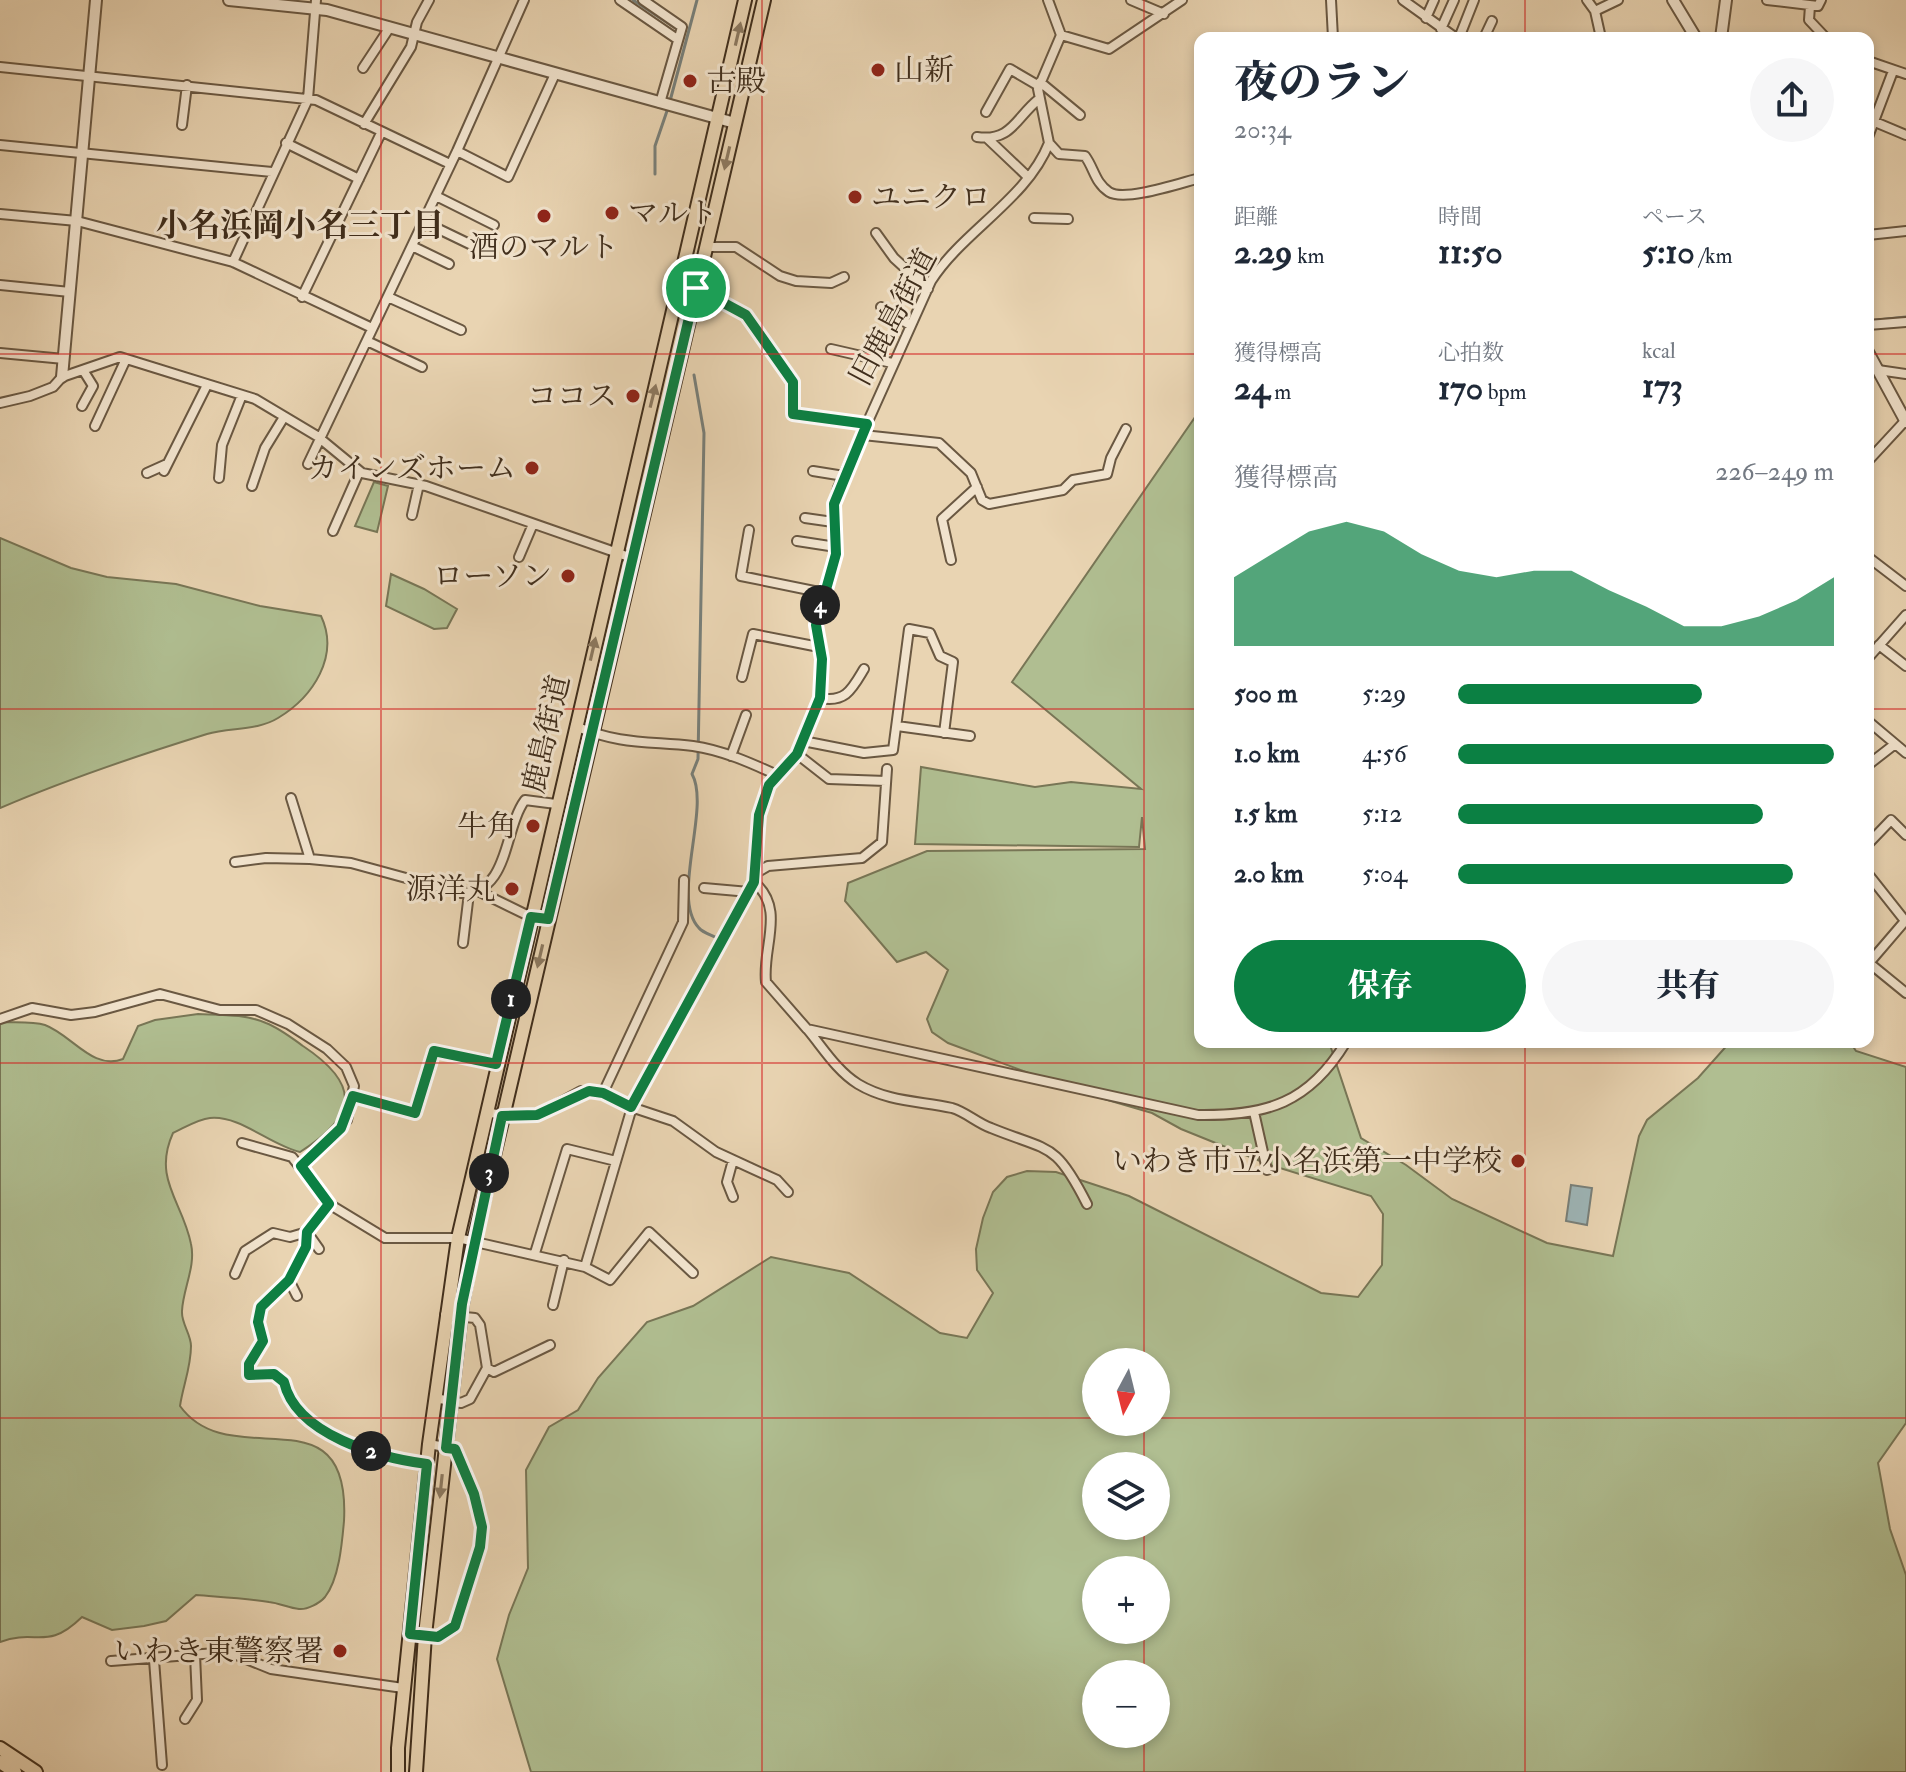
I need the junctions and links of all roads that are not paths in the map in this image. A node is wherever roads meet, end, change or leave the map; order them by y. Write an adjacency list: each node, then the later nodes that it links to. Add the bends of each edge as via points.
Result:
1 (96, 0): 49 (street)
2 (229, 0): 23 (street)
3 (429, 0): 39 (street)
4 (524, 0): 42 (street)
5 (620, 0): 40 (street)
6 (643, 0): 40 (street, via 682,27)
7 (745, 0): 57 (main road, 鹿島街道, one-way to 7)
8 (764, 0): 59 (main road)
9 (1048, 0): 41 (street)
10 (1131, 0): 26 (street)
11 (1182, 0): 26 (street)
12 (1331, 0): 31 (street)
13 (1403, 0): 27 (street)
14 (1434, 0): 27 (street)
15 (1454, 0): 30 (street)
16 (1474, 0): 33 (street)
17 (1587, 0): 25 (street)
18 (1618, 0): 25 (street)
19 (1673, 0): 36 (street)
20 (1726, 0): 37 (street)
21 (1767, 0): 24 (street)
22 (1821, 0): 24 (street)
23 (316, 4): 29 (street); 52 (street)
24 (1810, 6): 38 (street, via 1809,20)
25 (1595, 11): 35 (street)
26 (1164, 14): 41 (street, via 1109,49)
27 (1426, 18): 30 (street)
28 (1492, 21): 34 (street)
29 (390, 27): 39 (street); 45 (street)
30 (1441, 29): 32 (street)
31 (1333, 32)
32 (1446, 32)
33 (1460, 32)
34 (1487, 32)
35 (1600, 32)
36 (1692, 32)
37 (1722, 32)
38 (1820, 32)
39 (415, 34): 42 (street); 60 (street)
40 (679, 35): 54 (street)
41 (1061, 35): 50 (street)
42 (498, 58): 47 (street); 69 (street)
43 (1874, 63): 46 (street)
44 (0, 67): 49 (street)
45 (363, 68)
46 (1893, 71): 48 (street); 58 (street)
47 (555, 74): 54 (street); 69 (street, via 508,177)
48 (1906, 74)
49 (91, 75): 51 (street); 70 (street)
50 (1039, 84): 53 (street); 55 (street, via 1010,69); 56 (street)
51 (187, 85): 52 (street); 61 (street)
52 (308, 99): 60 (street); 66 (street)
53 (1039, 99): 65 (street, via 1007,133); 67 (street)
54 (665, 105): 57 (street)
55 (986, 112)
56 (1080, 115)
57 (716, 119): 59 (street); 92 (main road, 鹿島街道)
58 (1875, 122): 63 (street)
59 (735, 123): 87 (main road, one-way to 87)
60 (364, 124): 62 (street)
61 (182, 125)
62 (381, 133): 71 (street); 74 (street)
63 (1906, 135)
64 (977, 137): 65 (street)
65 (988, 139): 73 (street)
66 (286, 143): 72 (street); 74 (street)
67 (1049, 143): 73 (street, 旧鹿島街道); 75 (street, via 1059,154 1085,156 1095,178 1108,192 1121,196)
68 (0, 145): 70 (street)
69 (457, 151): 71 (street)
70 (82, 152): 72 (street); 80 (street)
71 (450, 164): 76 (street)
72 (272, 172): 89 (street)
73 (1028, 177): 95 (street, 旧鹿島街道, via 953,251)
74 (359, 179): 97 (street)
75 (1194, 179)
76 (436, 196): 81 (street); 82 (street)
77 (0, 214): 80 (street)
78 (1034, 218): 79 (street)
79 (1068, 219)
80 (77, 221): 89 (street); 96 (street)
81 (424, 222): 86 (street); 88 (street)
82 (494, 225)
83 (1906, 231): 85 (street)
84 (876, 233): 95 (street)
85 (1874, 234)
86 (412, 246): 90 (street); 98 (street)
87 (706, 247): 91 (street, via 736,247 796,281 831,283); 94 (main road)
88 (480, 249)
89 (233, 262): 97 (street)
90 (449, 264)
91 (844, 277)
92 (680, 282): 94 (street); 146 (main road, 鹿島街道, one-way to 92)
93 (0, 285): 96 (street)
94 (696, 288): 123 (street, via 746,315 793,382 793,414); 148 (main road)
95 (928, 289): 101 (street, 旧鹿島街道)
96 (70, 292): 108 (street)
97 (302, 297): 103 (street)
98 (388, 297): 103 (street); 104 (street)
99 (881, 307): 101 (street)
100 (1906, 322): 102 (street)
101 (910, 325): 110 (street, 旧鹿島街道)
102 (1874, 325)
103 (372, 328): 105 (street)
104 (461, 330)
105 (367, 341): 112 (street); 127 (street)
106 (831, 349): 110 (street)
107 (0, 353): 108 (street)
108 (64, 359): 116 (street)
109 (126, 359): 114 (street); 117 (street); 124 (street)
110 (892, 363): 123 (street, 旧鹿島街道)
111 (1874, 365): 115 (street)
112 (422, 367)
113 (1874, 367): 122 (street)
114 (83, 370): 116 (street); 120 (street, via 93,386)
115 (1906, 374)
116 (62, 377): 119 (street, via 53,387)
117 (207, 385): 118 (street); 132 (street, via 166,467)
118 (242, 395): 121 (street); 134 (street, via 222,445)
119 (0, 403)
120 (82, 406)
121 (284, 417): 127 (street); 136 (street, via 265,448)
122 (1906, 421): 128 (street)
123 (867, 424): 126 (street, 旧鹿島街道)
124 (95, 426)
125 (1126, 429): 137 (street, via 1107,474 1073,480 1061,490 989,504)
126 (863, 435): 133 (street, 旧鹿島街道); 137 (street, via 939,443 971,473)
127 (320, 440): 129 (street); 131 (street)
128 (1874, 451)
129 (308, 464)
130 (813, 471): 133 (street)
131 (359, 472): 135 (street); 143 (street)
132 (147, 473)
133 (844, 476): 140 (street, 旧鹿島街道)
134 (219, 478)
135 (419, 484): 138 (street); 141 (street)
136 (252, 486)
137 (977, 487): 149 (street, via 942,519)
138 (412, 515)
139 (805, 518): 140 (street)
140 (833, 522): 145 (street, 旧鹿島街道)
141 (533, 524): 146 (street); 147 (street)
142 (749, 530): 152 (street, via 741,576)
143 (333, 531)
144 (797, 541): 145 (street)
145 (836, 547): 152 (street, 旧鹿島街道)
146 (615, 554): 148 (street); 161 (main road, 鹿島街道, one-way to 146)
147 (519, 557)
148 (632, 558): 164 (main road)
149 (951, 560)
150 (1874, 562): 151 (street)
151 (1906, 586)
152 (824, 593): 154 (street, 旧鹿島街道, via 816,625)
153 (1906, 615): 155 (street)
154 (819, 647): 158 (street, via 753,634); 159 (street, 旧鹿島街道)
155 (1874, 647): 156 (street)
156 (1906, 666)
157 (864, 669): 159 (street, via 849,694 836,701)
158 (742, 677)
159 (820, 698): 167 (street, 旧鹿島街道)
160 (746, 715): 171 (street)
161 (575, 725): 164 (street); 177 (main road, 鹿島街道)
162 (897, 726): 165 (street); 165 (street, via 909,629 930,633 940,656 953,662); 167 (street, via 893,750 864,753)
163 (1874, 726): 168 (street)
164 (592, 733): 171 (street, via 625,743 699,747); 189 (main road)
165 (944, 733): 166 (street)
166 (970, 736)
167 (803, 741): 170 (street, 旧鹿島街道)
168 (1895, 744): 169 (street); 172 (street)
169 (1906, 753)
170 (797, 754): 174 (street, 旧鹿島街道); 175 (street, via 829,779)
171 (731, 756): 174 (street)
172 (1874, 760)
173 (887, 769): 175 (street)
174 (777, 775): 182 (street, 旧鹿島街道, via 759,815)
175 (886, 781): 182 (street, via 882,842 862,858 768,866)
176 (291, 798): 180 (street)
177 (556, 804): 186 (street, via 525,800 496,877); 188 (main road, 鹿島街道)
178 (1906, 835): 179 (street, via 1891,820)
179 (1874, 838)
180 (310, 859): 181 (street); 186 (street, via 351,863)
181 (235, 862)
182 (755, 878): 187 (street, 旧鹿島街道); 196 (street, via 772,913 766,982)
183 (684, 880): 199 (street, via 683,922)
184 (1874, 882): 190 (street)
185 (704, 888): 187 (street)
186 (474, 892): 188 (street); 191 (street)
187 (749, 892): 201 (street, 旧鹿島街道)
188 (531, 917): 189 (street); 198 (main road, 鹿島街道)
189 (548, 919): 204 (main road, one-way to 204)
190 (1905, 921): 192 (street)
191 (463, 943)
192 (1874, 957)
193 (1874, 967): 194 (street)
194 (1906, 993)
195 (0, 1019): 200 (street, via 32,1008 71,1015 95,1012 160,994 211,1009 256,1010 327,1049 353,1077)
196 (807, 1029): 203 (street, via 1198,1115); 213 (street, via 846,1076 861,1086 914,1105 959,1110 988,1127 1044,1147 1061,1160)
197 (1342, 1048): 203 (street, via 1305,1089 1282,1105)
198 (496, 1064): 200 (street, via 434,1051 415,1113); 202 (main road, 鹿島街道)
199 (603, 1093): 201 (street); 204 (street, via 581,1091 537,1115)
200 (353, 1096): 208 (street, via 341,1128)
201 (631, 1107): 206 (street, via 673,1121); 207 (street, 旧鹿島街道)
202 (486, 1112): 204 (street); 215 (main road, 鹿島街道)
203 (1254, 1112): 209 (street)
204 (502, 1116): 216 (main road)
205 (242, 1143): 208 (street, via 292,1157)
206 (733, 1160): 210 (street, via 777,1180); 211 (street, via 727,1176)
207 (616, 1161): 218 (street, via 567,1149); 220 (street, 旧鹿島街道)
208 (301, 1166): 212 (street)
209 (1267, 1170)
210 (788, 1192)
211 (733, 1197)
212 (329, 1204): 214 (street); 215 (street, via 385,1238)
213 (1087, 1204)
214 (307, 1232): 217 (street); 222 (street, via 290,1237 273,1233 245,1251); 223 (street, via 306,1247)
215 (458, 1238): 216 (street); 226 (main road, 鹿島街道)
216 (474, 1241): 218 (street); 227 (main road)
217 (319, 1249)
218 (535, 1253): 219 (street)
219 (564, 1260): 220 (street); 225 (street)
220 (585, 1267): 221 (street, via 610,1280 649,1232)
221 (693, 1273)
222 (235, 1274)
223 (289, 1280): 224 (street); 234 (street, via 261,1307 263,1341 249,1364 249,1375 274,1374 284,1382 288,1398 346,1444)
224 (297, 1296)
225 (553, 1305)
226 (445, 1315): 227 (street); 230 (main road, 鹿島街道)
227 (461, 1316): 229 (street, via 475,1318 480,1325); 231 (main road)
228 (550, 1345): 229 (street, via 494,1372)
229 (487, 1368): 231 (street, via 470,1399)
230 (435, 1398): 231 (street); 232 (main road, 鹿島街道)
231 (451, 1401): 233 (main road)
232 (429, 1444): 233 (street); 234 (main road, 鹿島街道)
233 (446, 1448): 236 (main road, one-way to 236); 236 (street, via 455,1449 464,1464 482,1527 480,1547 455,1626 438,1637)
234 (427, 1464): 235 (main road, 鹿島街道)
235 (410, 1634): 236 (street); 240 (main road, 鹿島街道)
236 (425, 1635): 248 (main road)
237 (195, 1655): 238 (street); 240 (street, via 229,1652 271,1669); 241 (street, via 197,1700)
238 (154, 1660): 239 (street); 244 (street)
239 (111, 1661)
240 (403, 1688): 247 (main road, 鹿島街道)
241 (185, 1719)
242 (0, 1748): 246 (main road)
243 (0, 1762): 245 (main road)
244 (162, 1765)
245 (15, 1772)
246 (36, 1772)
247 (398, 1772)
248 (416, 1772)

